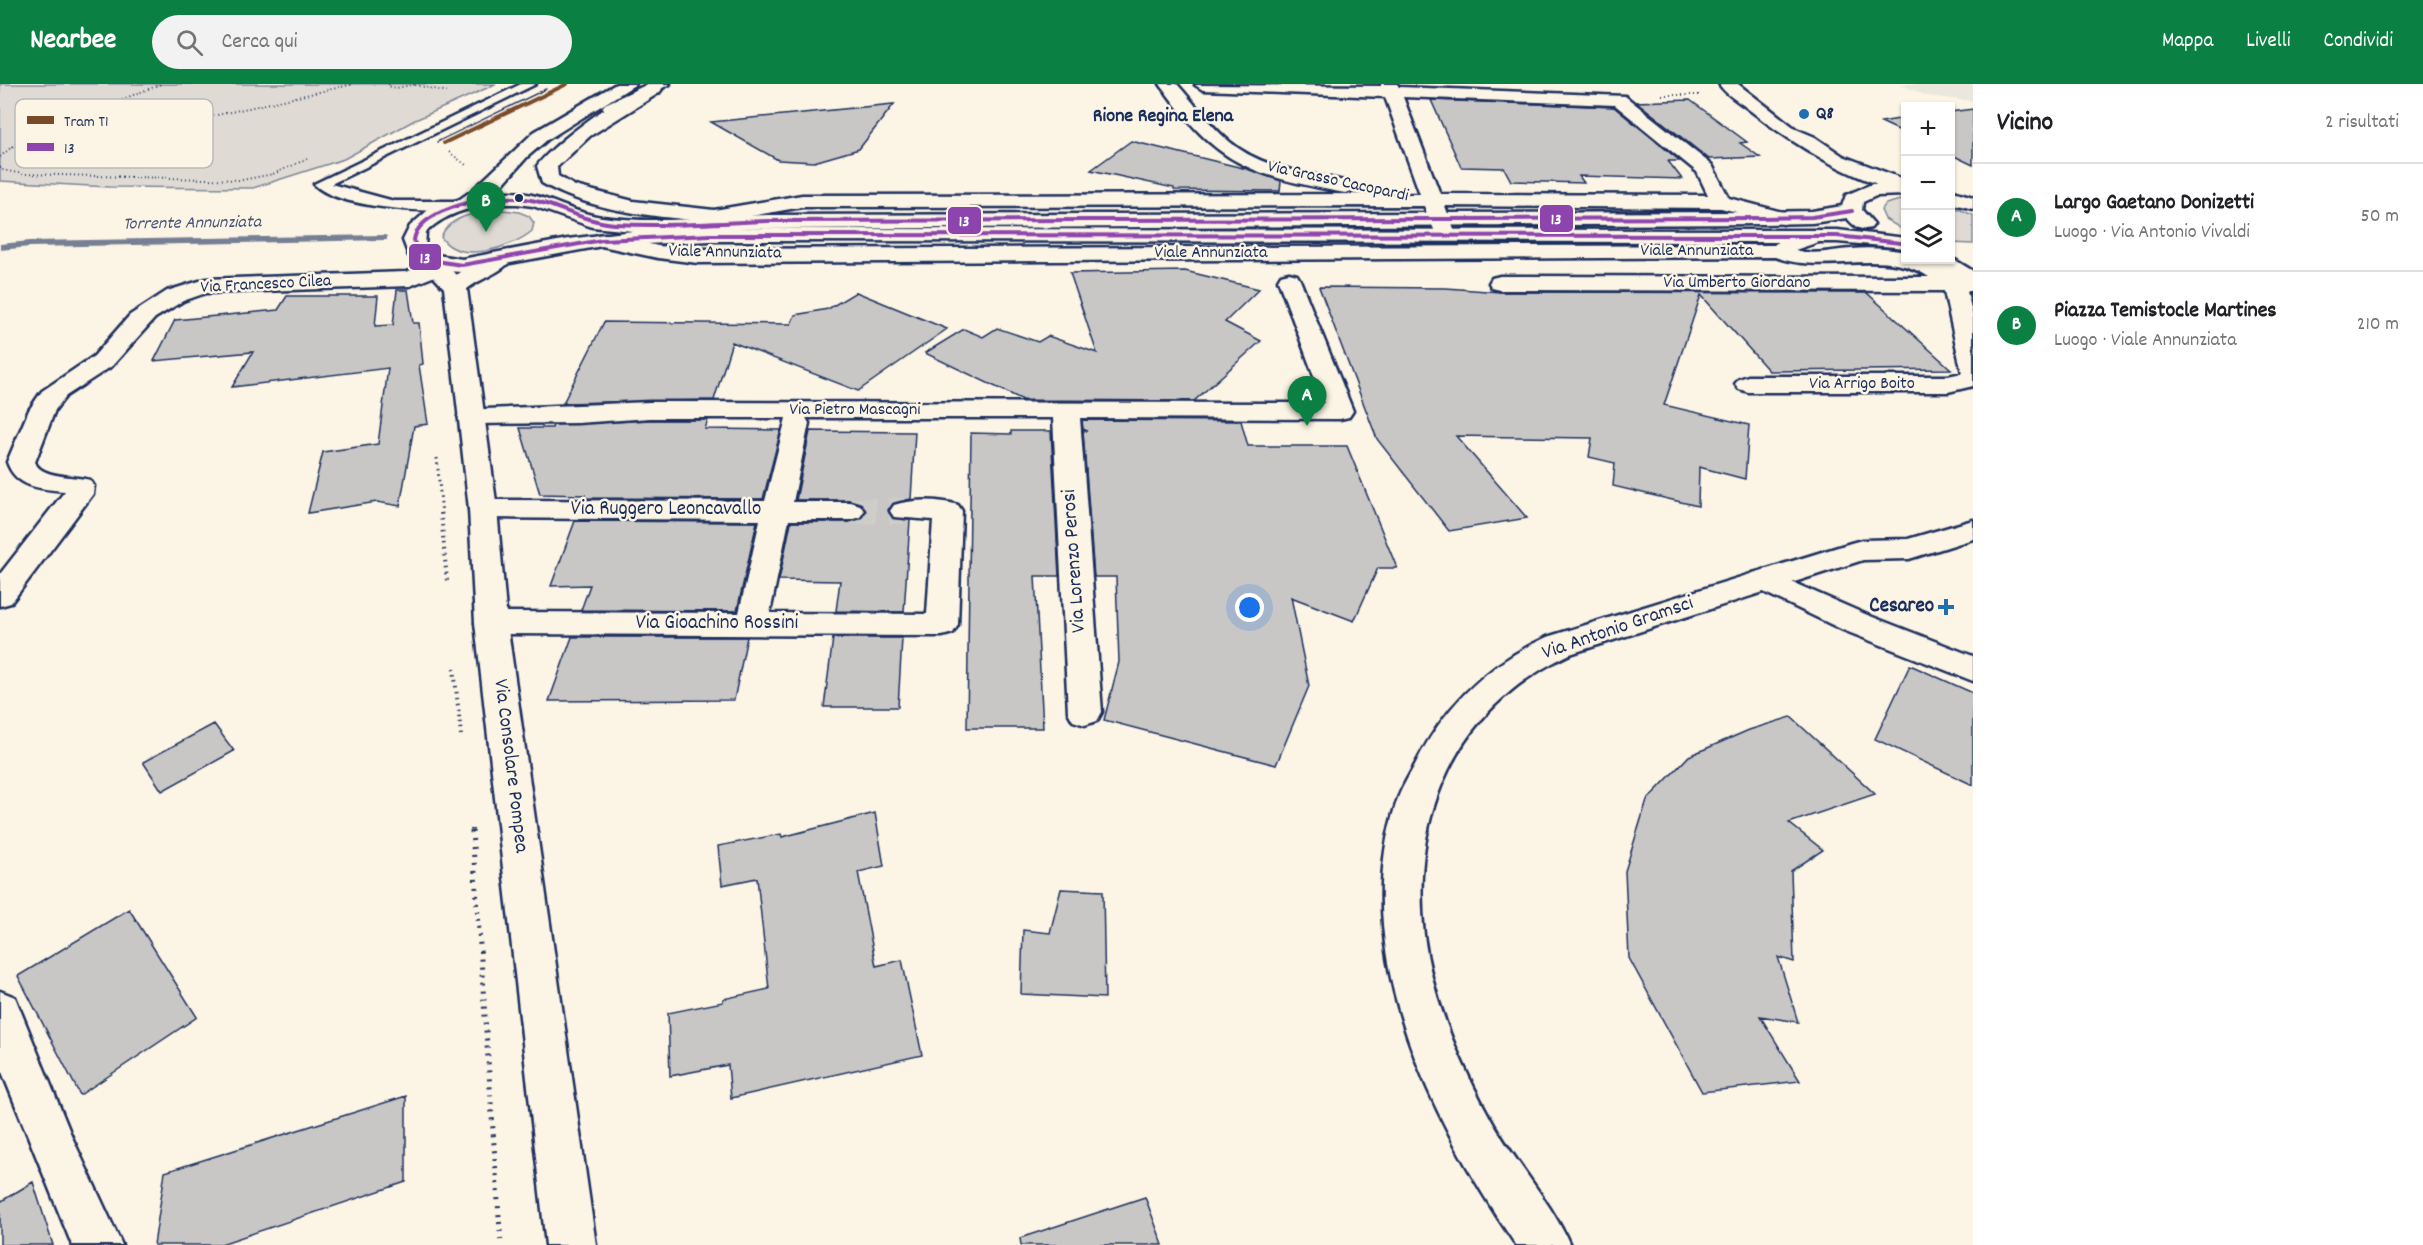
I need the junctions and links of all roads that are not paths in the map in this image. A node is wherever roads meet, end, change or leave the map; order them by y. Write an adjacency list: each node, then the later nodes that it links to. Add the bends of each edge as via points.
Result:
1 (530, 84): 16 (lane, via 321,184 393,207)
2 (628, 84): 16 (street, via 542,134 513,160 488,192)
3 (661, 84): 17 (street, via 617,104 548,145 527,173 529,190); 18 (street, via 579,135 552,160 546,172 554,184 612,202 657,212)
4 (1168, 84): 19 (street, Via Grasso Cacopardi, via 1230,152 1253,164)
5 (1203, 85): 6 (street)
6 (1283, 86): 7 (street)
7 (1390, 88): 13 (street, via 1619,100 1705,169); 19 (street)
8 (1734, 89): 9 (street)
9 (1790, 133): 10 (street, via 1849,166); 14 (street, via 1847,180)
10 (1901, 186)
11 (1901, 188): 14 (street, Viale Annunziata, via 1872,190)
12 (1955, 198): 15 (street)
13 (1721, 202): 19 (street, Viale Annunziata, via 1681,200); 20 (street, Viale Annunziata)
14 (1856, 203): 20 (street, Viale Annunziata, via 1829,216); 24 (street, via 1869,228)
15 (1973, 203)
16 (462, 205): 17 (street, Viale Annunziata, via 502,198); 34 (street, Viale Annunziata, via 431,218 414,234 417,251)
17 (547, 205): 21 (street, Viale Annunziata, via 582,220 614,224); 28 (street, Viale Annunziata, via 562,220 559,231 547,243)
18 (713, 216): 19 (street, Viale Annunziata, via 802,201); 21 (street)
19 (1439, 218): 20 (street, Viale Annunziata); 21 (street, Viale Annunziata); 22 (street, Viale Annunziata); 23 (street, Viale Annunziata)
20 (1783, 218)
21 (767, 221)
22 (1815, 237): 25 (street, Viale Annunziata, via 1854,237); 26 (street, Viale Annunziata)
23 (1254, 244): 26 (street, Viale Annunziata); 28 (street, Viale Annunziata, via 698,256 605,240)
24 (1901, 249)
25 (1901, 250)
26 (1779, 251): 27 (street, via 1812,261)
27 (1901, 251)
28 (527, 253): 31 (street, Viale Annunziata)
29 (1955, 255): 30 (street)
30 (1973, 257)
31 (499, 261): 34 (street, Viale Annunziata, via 450,263); 34 (street, via 470,275)
32 (1924, 264): 37 (street)
33 (1945, 264): 37 (street)
34 (439, 270): 43 (street, Via Consolare Pompea); 54 (street, Via Francesco Cilea, via 410,279 206,286 168,298 141,318 98,365 69,381 46,403 21,462 22,472 28,477 71,482 80,486 80,494)
35 (1290, 280): 41 (street, Via Pietro Mascagni, via 1340,411)
36 (1500, 283): 37 (street, Via Umberto Giordano)
37 (1967, 283): 38 (street)
38 (1973, 369)
39 (1973, 376): 40 (street, Via Arrigo Boito, via 1948,384)
40 (1748, 384)
41 (1066, 411): 42 (street, Via Pietro Mascagni, via 650,410); 58 (street, Via Lorenzo Perosi)
42 (577, 415): 43 (street, Via Pietro Mascagni); 44 (street, via 650,422)
43 (471, 417): 47 (street, Via Consolare Pompea)
44 (796, 423): 45 (street); 48 (street)
45 (1029, 424)
46 (1973, 507): 52 (street, Via Antonio Gramsci, via 1882,534)
47 (483, 509): 48 (street, Via Ruggero Leoncavallo); 55 (street, Via Consolare Pompea)
48 (777, 510): 49 (street, Via Ruggero Leoncavallo); 56 (street)
49 (850, 511)
50 (904, 511): 56 (street, Via Gioachino Rossini, via 948,511 942,625)
51 (1973, 529): 52 (street, Via Antonio Gramsci, via 1909,549)
52 (1862, 550): 53 (street, Via Antonio Gramsci)
53 (1764, 580): 57 (street, via 1854,622); 62 (street, Via Antonio Gramsci, via 1593,633 1529,660 1498,680 1455,725 1417,791 1406,829 1402,872 1402,919 1412,978 1443,1073 1516,1206)
54 (0, 595)
55 (492, 623): 56 (street, Via Gioachino Rossini); 61 (street, Via Consolare Pompea)
56 (752, 624)
57 (1973, 669)
58 (1085, 712)
59 (0, 1011): 60 (street)
60 (97, 1245)
61 (571, 1245)
62 (1545, 1245)

